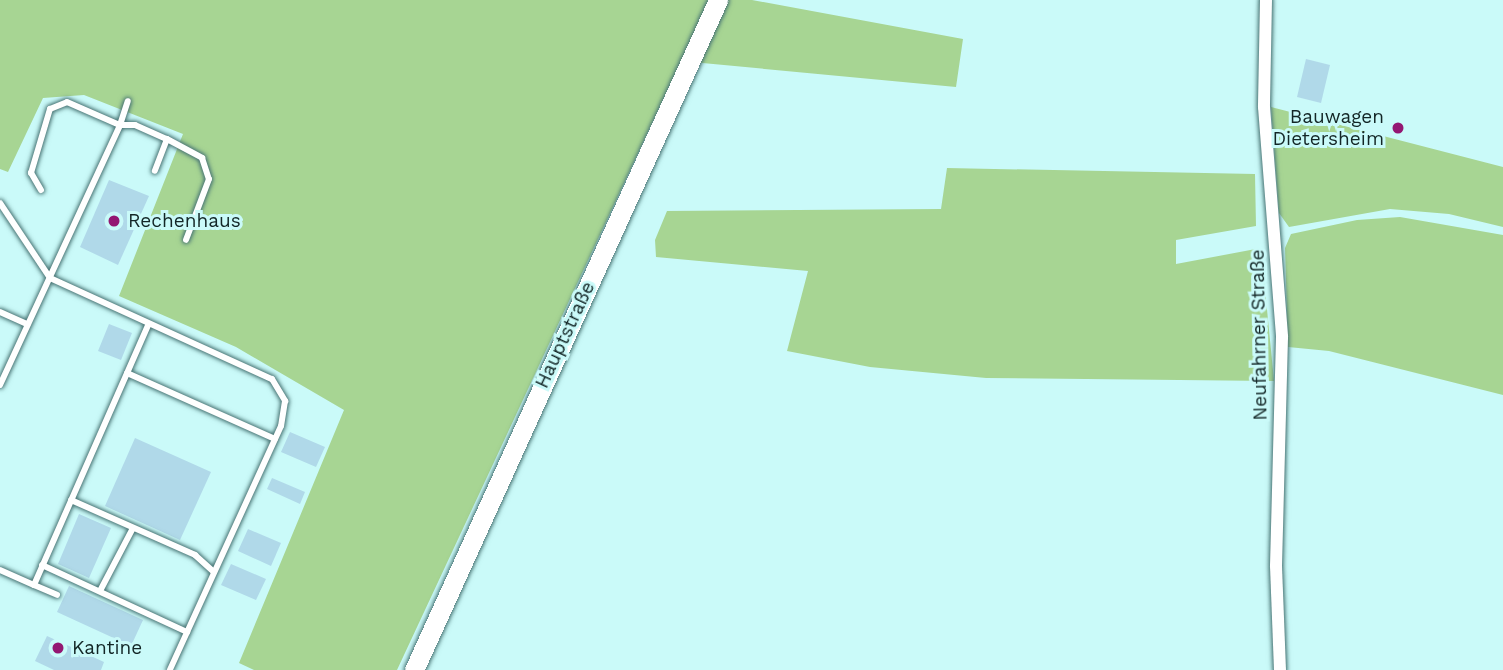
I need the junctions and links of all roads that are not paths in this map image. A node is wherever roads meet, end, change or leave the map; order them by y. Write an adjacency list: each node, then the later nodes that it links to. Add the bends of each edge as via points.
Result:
1 (718, 0): 27 (main road, Hauptstraße)
2 (1266, 0): 28 (street, Neufahrner Straße, via 1264,107 1282,337 1276,566)
3 (128, 101): 4 (lane)
4 (120, 125): 5 (lane, via 135,125); 7 (lane, via 67,102 50,109 31,173); 10 (lane)
5 (167, 139): 6 (lane); 9 (lane, via 202,158 209,179)
6 (155, 171)
7 (41, 190)
8 (0, 203): 10 (lane)
9 (186, 240)
10 (50, 278): 12 (lane); 13 (lane)
11 (0, 312): 12 (lane)
12 (27, 324): 15 (lane)
13 (148, 325): 14 (lane); 16 (lane, via 272,379 285,401)
14 (127, 373): 16 (lane); 17 (lane)
15 (0, 385)
16 (275, 439): 21 (lane)
17 (71, 500): 18 (lane); 19 (lane)
18 (133, 527): 21 (lane, via 195,555); 23 (lane)
19 (42, 565): 22 (lane); 23 (lane)
20 (0, 570): 22 (lane)
21 (215, 572): 25 (lane)
22 (34, 585): 24 (lane)
23 (100, 592): 25 (lane)
24 (57, 595)
25 (187, 632): 26 (lane)
26 (170, 670)
27 (414, 670)
28 (1280, 670)

